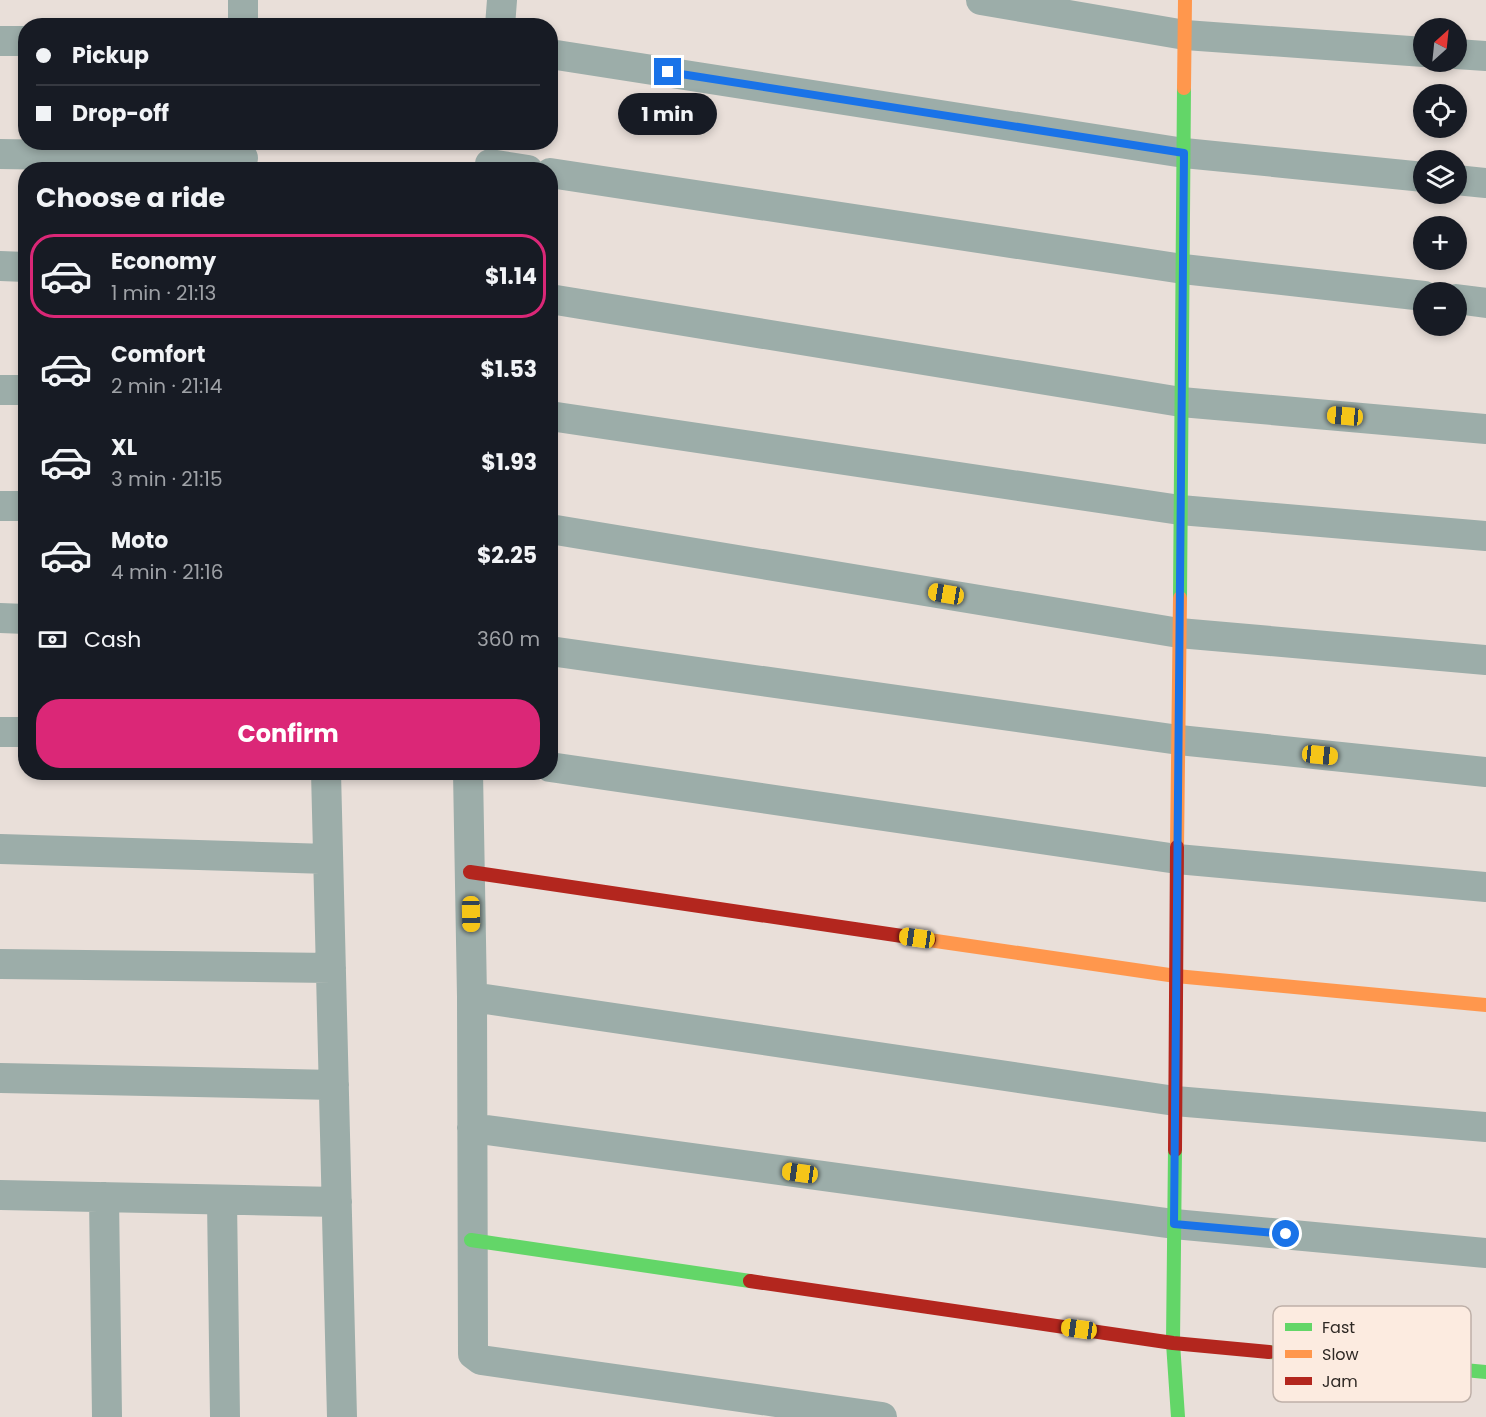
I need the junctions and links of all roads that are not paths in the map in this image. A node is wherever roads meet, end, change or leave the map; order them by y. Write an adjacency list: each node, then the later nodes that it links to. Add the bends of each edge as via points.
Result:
1 (243, 0): 5 (street)
2 (502, 0): 6 (street)
3 (981, 0): 7 (street)
4 (1185, 0): 7 (street)
5 (243, 18)
6 (501, 18)
7 (1185, 35): 10 (street); 14 (street)
8 (0, 41): 9 (street)
9 (18, 41)
10 (1413, 51)
11 (558, 55): 14 (street)
12 (1467, 55): 13 (street)
13 (1486, 56)
14 (1184, 153): 18 (street); 23 (street)
15 (0, 154): 16 (street)
16 (243, 157)
17 (558, 174): 23 (street)
18 (1413, 176)
19 (1467, 181): 20 (street)
20 (1486, 183)
21 (0, 266): 22 (street)
22 (18, 267)
23 (1183, 269): 24 (street); 30 (street)
24 (1413, 295)
25 (558, 300): 30 (street)
26 (1467, 300): 27 (street)
27 (1486, 303)
28 (0, 390): 29 (street)
29 (18, 390)
30 (1181, 402): 32 (street); 35 (street)
31 (558, 417): 35 (street)
32 (1486, 429)
33 (0, 506): 34 (street)
34 (18, 506)
35 (1180, 510): 37 (street); 40 (street)
36 (558, 530): 40 (street)
37 (1486, 536)
38 (0, 618): 39 (street)
39 (18, 619)
40 (1179, 633): 42 (street); 45 (street)
41 (558, 652): 45 (street)
42 (1486, 660)
43 (0, 732): 44 (street)
44 (18, 732)
45 (1179, 740): 47 (street); 52 (street)
46 (558, 768): 52 (street)
47 (1486, 772)
48 (326, 780): 51 (street)
49 (468, 780): 53 (street)
50 (0, 849): 51 (street)
51 (328, 859): 56 (street)
52 (1177, 859): 54 (street); 57 (street)
53 (470, 872): 57 (street); 58 (street)
54 (1486, 887)
55 (0, 964): 56 (street)
56 (331, 968): 61 (street)
57 (1176, 976): 59 (street); 62 (street)
58 (472, 997): 62 (street); 64 (street)
59 (1486, 1005)
60 (0, 1078): 61 (street)
61 (334, 1085): 68 (street)
62 (1175, 1101): 63 (street); 69 (street)
63 (1486, 1127)
64 (472, 1128): 69 (street); 70 (street)
65 (0, 1195): 66 (street)
66 (104, 1197): 67 (street); 76 (street)
67 (222, 1200): 68 (street); 77 (street)
68 (337, 1202): 78 (street)
69 (1174, 1224): 71 (street); 72 (street)
70 (471, 1240): 72 (street); 79 (street, via 471,1347 481,1360)
71 (1486, 1253)
72 (1173, 1343): 73 (street); 80 (street)
73 (1273, 1352)
74 (1471, 1371): 75 (street)
75 (1486, 1372)
76 (107, 1417)
77 (225, 1417)
78 (342, 1417)
79 (882, 1417)
80 (1178, 1417)

